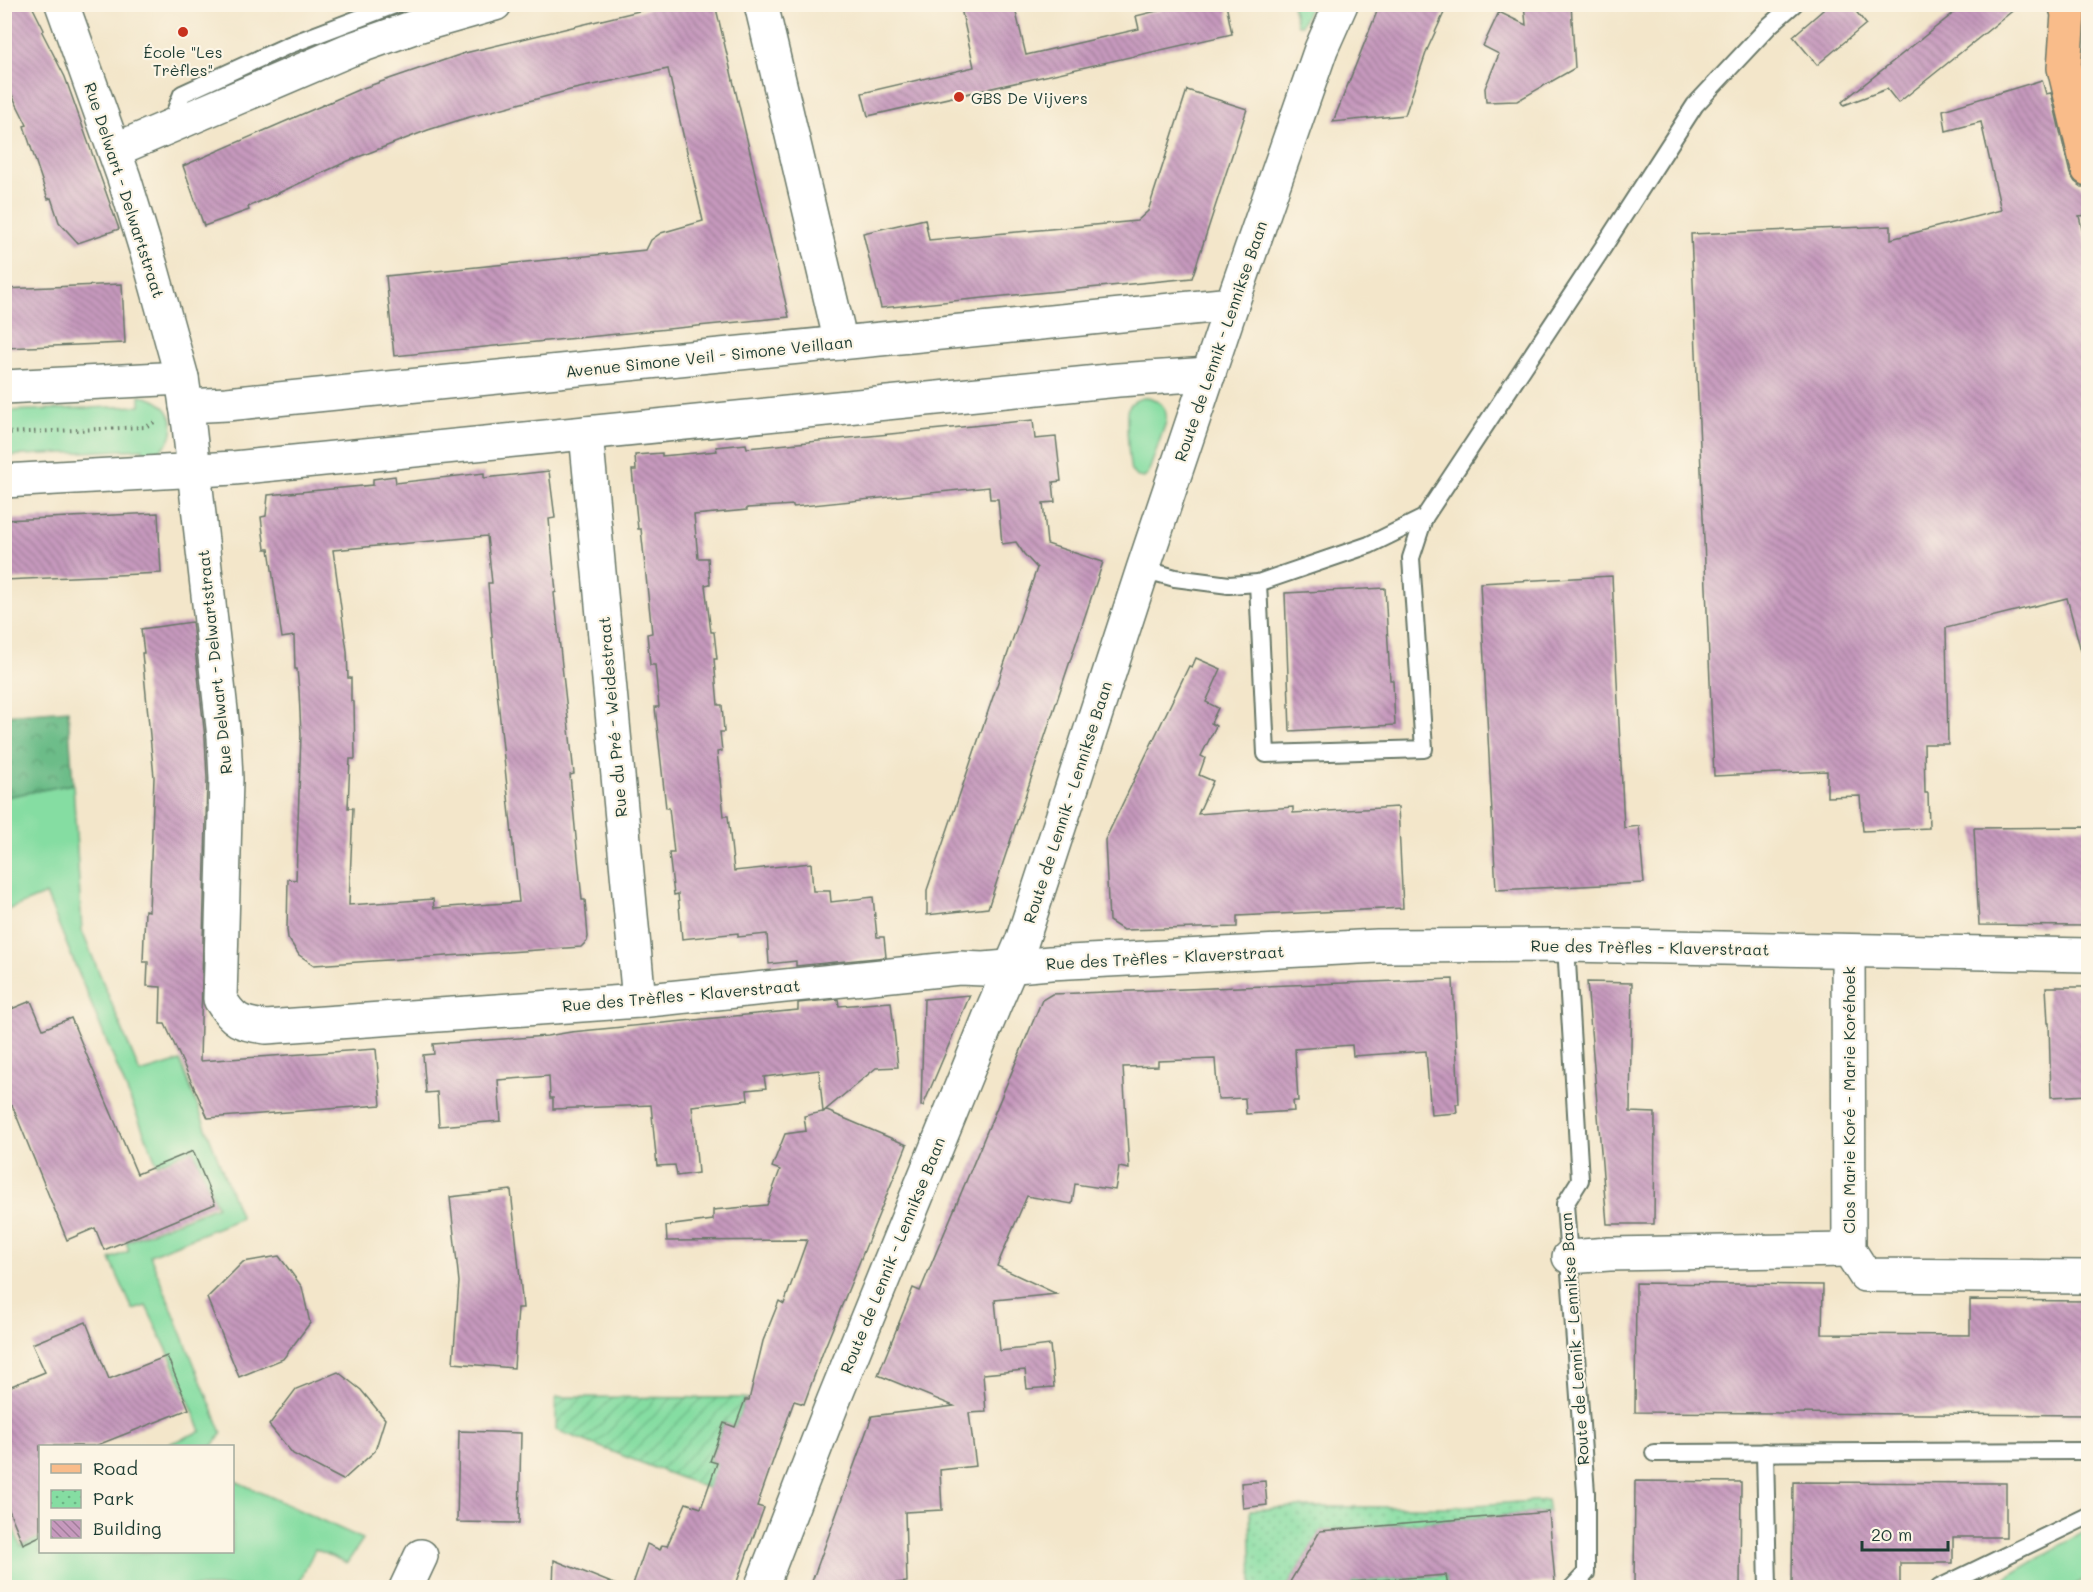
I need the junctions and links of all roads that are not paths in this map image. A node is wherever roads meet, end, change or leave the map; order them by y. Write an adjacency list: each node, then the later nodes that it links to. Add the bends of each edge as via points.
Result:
1 (62, 4): 10 (street, Rue Delwart - Delwartstraat)
2 (397, 4): 9 (lane, via 288,45 182,94)
3 (495, 4): 9 (street, via 349,50)
4 (762, 4): 13 (street)
5 (1341, 4): 12 (street, Route de Lennik - Lennikse Baan, via 1321,49)
6 (1794, 4): 20 (lane, via 1695,105)
7 (2066, 9): 8 (main road); 11 (main road, via 2064,68)
8 (2088, 43)
9 (169, 128): 10 (street)
10 (115, 150): 16 (street, Rue Delwart - Delwartstraat, via 150,266)
11 (2088, 169)
12 (1232, 304): 13 (street, Avenue Simone Veil - Simone Veillaan); 14 (street, Route de Lennik - Lennikse Baan)
13 (839, 343): 16 (street, Avenue Simone Veil - Simone Veillaan, via 227,404)
14 (1209, 374): 17 (street); 21 (street, Route de Lennik - Lennikse Baan)
15 (4, 387): 16 (street)
16 (178, 400): 18 (street, Rue Delwart - Delwartstraat)
17 (585, 433): 18 (street); 27 (street, Rue du Pré - Weidestraat)
18 (193, 470): 19 (street); 28 (street, Rue Delwart - Delwartstraat, via 226,779 220,999 228,1014)
19 (4, 480)
20 (1424, 518): 22 (lane, via 1369,545); 22 (lane, via 1411,558 1424,748 1266,754)
21 (1143, 569): 22 (lane, via 1229,585); 26 (street, Route de Lennik - Lennikse Baan)
22 (1258, 583)
23 (1566, 945): 24 (street, Rue des Trèfles - Klaverstraat); 26 (street, Rue des Trèfles - Klaverstraat, via 1378,946); 30 (lane, Route de Lennik - Lennikse Baan, via 1580,1180 1565,1204)
24 (1848, 951): 25 (street, Rue des Trèfles - Klaverstraat); 29 (street, Clos Marie Koré - Marie Koréhoek)
25 (2088, 955)
26 (1011, 966): 27 (street, Rue des Trèfles - Klaverstraat); 38 (street, Route de Lennik - Lennikse Baan, via 832,1402)
27 (639, 1000): 28 (street, Rue des Trèfles - Klaverstraat, via 266,1027)
28 (244, 1024)
29 (1849, 1250): 30 (street, Clos Marie Koré - Marie Koréhoek); 31 (street, Clos Marie Koré - Marie Koréhoek, via 1865,1275)
30 (1569, 1257): 39 (lane, Route de Lennik - Lennikse Baan, via 1586,1493 1586,1573)
31 (2088, 1277)
32 (2088, 1451): 33 (lane)
33 (1765, 1452): 34 (lane); 40 (lane)
34 (1654, 1453)
35 (2088, 1516): 41 (lane)
36 (421, 1557): 37 (street)
37 (406, 1587)
38 (761, 1587)
39 (1572, 1587)
40 (1768, 1587)
41 (1939, 1587)

